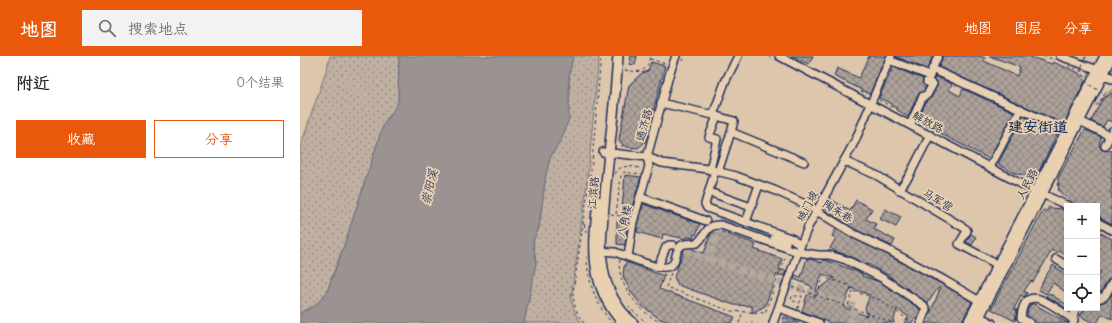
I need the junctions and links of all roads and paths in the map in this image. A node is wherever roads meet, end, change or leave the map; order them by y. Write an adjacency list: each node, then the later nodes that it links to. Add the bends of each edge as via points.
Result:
1 (601, 56): 92 (path, via 592,162 573,293 574,306)
2 (613, 56): 35 (main road, 江滨路)
3 (618, 56): 35 (main road, 江滨路)
4 (650, 56): 15 (path)
5 (676, 56): 21 (street, 通济路)
6 (738, 56): 25 (street, via 725,82)
7 (768, 56): 12 (path)
8 (938, 56): 18 (street)
9 (1060, 56): 19 (street)
10 (1090, 56): 20 (path, bridge, via 1085,58 1081,70 1088,84 1102,92)
11 (1105, 56): 19 (main road, 人民路)
12 (779, 57): 22 (street, 解放路)
13 (1112, 57): 19 (main road, 人民路)
14 (890, 58): 18 (street); 22 (street, 城门坡)
15 (650, 59): 16 (path); 17 (path, via 645,69 636,72)
16 (666, 64)
17 (625, 70)
18 (931, 72): 23 (street); 27 (street, via 927,82 932,84 927,95 923,96)
19 (1106, 74): 26 (main road, 人民路); 28 (main road, 人民路)
20 (1112, 90): 24 (path, via 1104,95)
21 (662, 103): 25 (street); 36 (street, 通济路)
22 (870, 104): 27 (street, 解放路); 37 (street, 城门坡)
23 (1021, 109): 28 (street); 39 (street)
24 (1093, 110)
25 (715, 116): 29 (street, via 734,121); 41 (street, via 710,137 717,139)
26 (1080, 121): 30 (street); 48 (main road, 人民路)
27 (910, 124): 31 (street, 解放路)
28 (1068, 131): 48 (main road, 人民路)
29 (731, 132): 38 (street); 41 (street)
30 (1111, 134): 33 (street)
31 (930, 135): 39 (street, 解放路); 46 (street)
32 (618, 140): 34 (path)
33 (1105, 146)
34 (624, 148)
35 (606, 152): 36 (street, 通济路); 64 (main road, 江滨路, via 596,219)
36 (647, 158): 41 (street, 陶朱巷, via 662,163); 49 (street, 八角楼, via 649,166)
37 (844, 161): 46 (street, 马军营, via 876,175); 53 (street, 城门坡)
38 (804, 162)
39 (990, 167): 48 (street, 解放路)
40 (643, 169): 43 (path, via 621,166)
41 (715, 171): 45 (street, 陶朱巷); 47 (street)
42 (645, 175): 55 (path, via 624,172 621,176)
43 (614, 177)
44 (1057, 183): 50 (path)
45 (759, 184): 52 (street); 53 (street, 陶朱巷)
46 (900, 190): 70 (street, 马军营, via 966,229 959,244)
47 (709, 192): 52 (street); 58 (street, via 705,204 708,208)
48 (1039, 192): 51 (street, 解放路); 70 (main road, 人民路); 81 (main road, 人民路)
49 (640, 197): 57 (street); 66 (street, 八角楼)
50 (1062, 197)
51 (1064, 204)
52 (751, 207): 58 (street)
53 (817, 211): 63 (street, 城门坡); 81 (street, 陶朱巷, via 854,234 944,280)
54 (611, 214): 56 (path)
55 (616, 215)
56 (610, 219)
57 (706, 221)
58 (746, 222): 63 (street, via 793,239)
59 (1100, 224): 60 (street)
60 (1112, 230)
61 (774, 238): 63 (street)
62 (673, 245): 71 (street, via 666,247)
63 (799, 249): 71 (street, via 715,225 708,229 699,241 680,247 673,264 665,268); 85 (street, 城门坡); 103 (street, via 846,260 882,278 923,305 926,309)
64 (598, 251): 66 (street, 八角楼, via 615,252); 93 (main road, 江滨路, via 596,273 601,290 614,314); 94 (main road, 江滨路, via 607,287 618,306)
65 (788, 253): 86 (path, via 765,313)
66 (628, 257): 71 (street)
67 (620, 258): 96 (path, via 621,277 628,292 646,312)
68 (1056, 259): 69 (street)
69 (1064, 264)
70 (998, 265): 81 (main road, 人民路)
71 (658, 267)
72 (671, 271): 74 (path)
73 (663, 274): 74 (path)
74 (670, 276): 86 (path, via 666,287 730,311)
75 (1112, 283): 79 (street, via 1105,296)
76 (791, 286): 78 (path)
77 (853, 291): 78 (path, via 848,285 823,277); 84 (path); 102 (path, via 880,300)
78 (817, 295): 84 (path)
79 (1100, 298)
80 (799, 303): 80 (path, via 802,296 792,296 790,300); 83 (path, via 798,308)
81 (982, 303): 88 (main road, 人民路)
82 (626, 304): 95 (path)
83 (792, 306)
84 (848, 306): 101 (path)
85 (778, 308): 99 (street, 城门坡); 100 (street)
86 (743, 311): 97 (path)
87 (1075, 311): 91 (street)
88 (976, 317): 104 (main road, 人民路); 105 (street)
89 (752, 321): 98 (path)
90 (1020, 321): 91 (street, via 1022,307 1028,299 1037,297); 106 (street)
91 (1074, 321)
92 (584, 323)
93 (623, 323)
94 (633, 323)
95 (647, 323)
96 (663, 323)
97 (739, 323)
98 (752, 323)
99 (774, 323)
100 (819, 323)
101 (895, 323)
102 (913, 323)
103 (921, 323)
104 (968, 323)
105 (992, 323)
106 (1030, 323)

